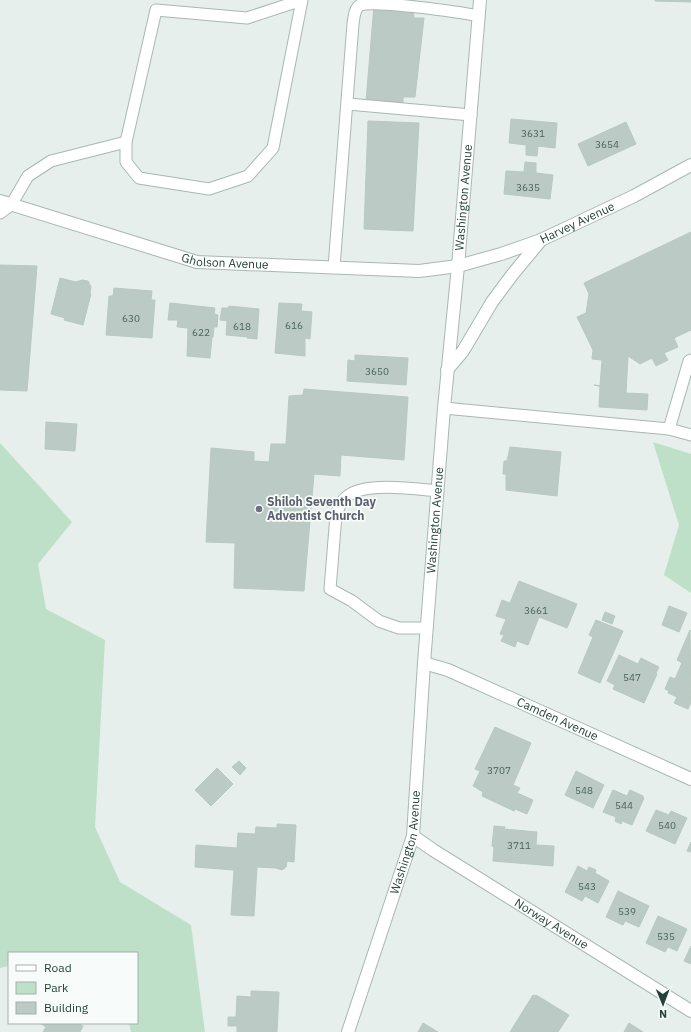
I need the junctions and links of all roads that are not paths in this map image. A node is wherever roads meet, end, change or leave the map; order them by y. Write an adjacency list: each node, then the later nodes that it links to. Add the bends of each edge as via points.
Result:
1 (302, 0): 6 (lane, via 247,18 156,10); 6 (lane, via 273,148 248,176 209,189 139,178 126,162)
2 (480, 0): 3 (street, Washington Avenue)
3 (480, 16): 4 (lane, via 389,2 372,2 359,6 354,15); 5 (street, Washington Avenue)
4 (348, 104): 5 (lane); 12 (lane)
5 (471, 115): 11 (street, Washington Avenue)
6 (126, 142): 8 (lane, via 51,161 28,176)
7 (691, 165): 10 (street, Harvey Avenue, via 634,196)
8 (6, 203): 9 (lane); 12 (street, Gholson Avenue, via 197,262)
9 (0, 214)
10 (541, 240): 11 (street, Harvey Avenue); 14 (street, via 488,308 463,351)
11 (458, 266): 12 (street, Gholson Avenue, via 418,271); 14 (street, Washington Avenue)
12 (334, 267)
13 (691, 360): 16 (lane)
14 (447, 370): 15 (street, Washington Avenue)
15 (444, 408): 16 (lane); 18 (street, Washington Avenue)
16 (670, 429): 17 (lane)
17 (691, 435)
18 (438, 491): 19 (street, Washington Avenue); 19 (lane, via 401,487 366,489 349,495 340,504 336,515 330,589 379,621 399,628)
19 (427, 628): 20 (street, Washington Avenue)
20 (424, 663): 21 (street, Camden Avenue, via 448,670); 22 (street, Washington Avenue)
21 (691, 779)
22 (413, 836): 23 (street, Norway Avenue); 24 (street, Washington Avenue)
23 (691, 1010)
24 (348, 1032)

